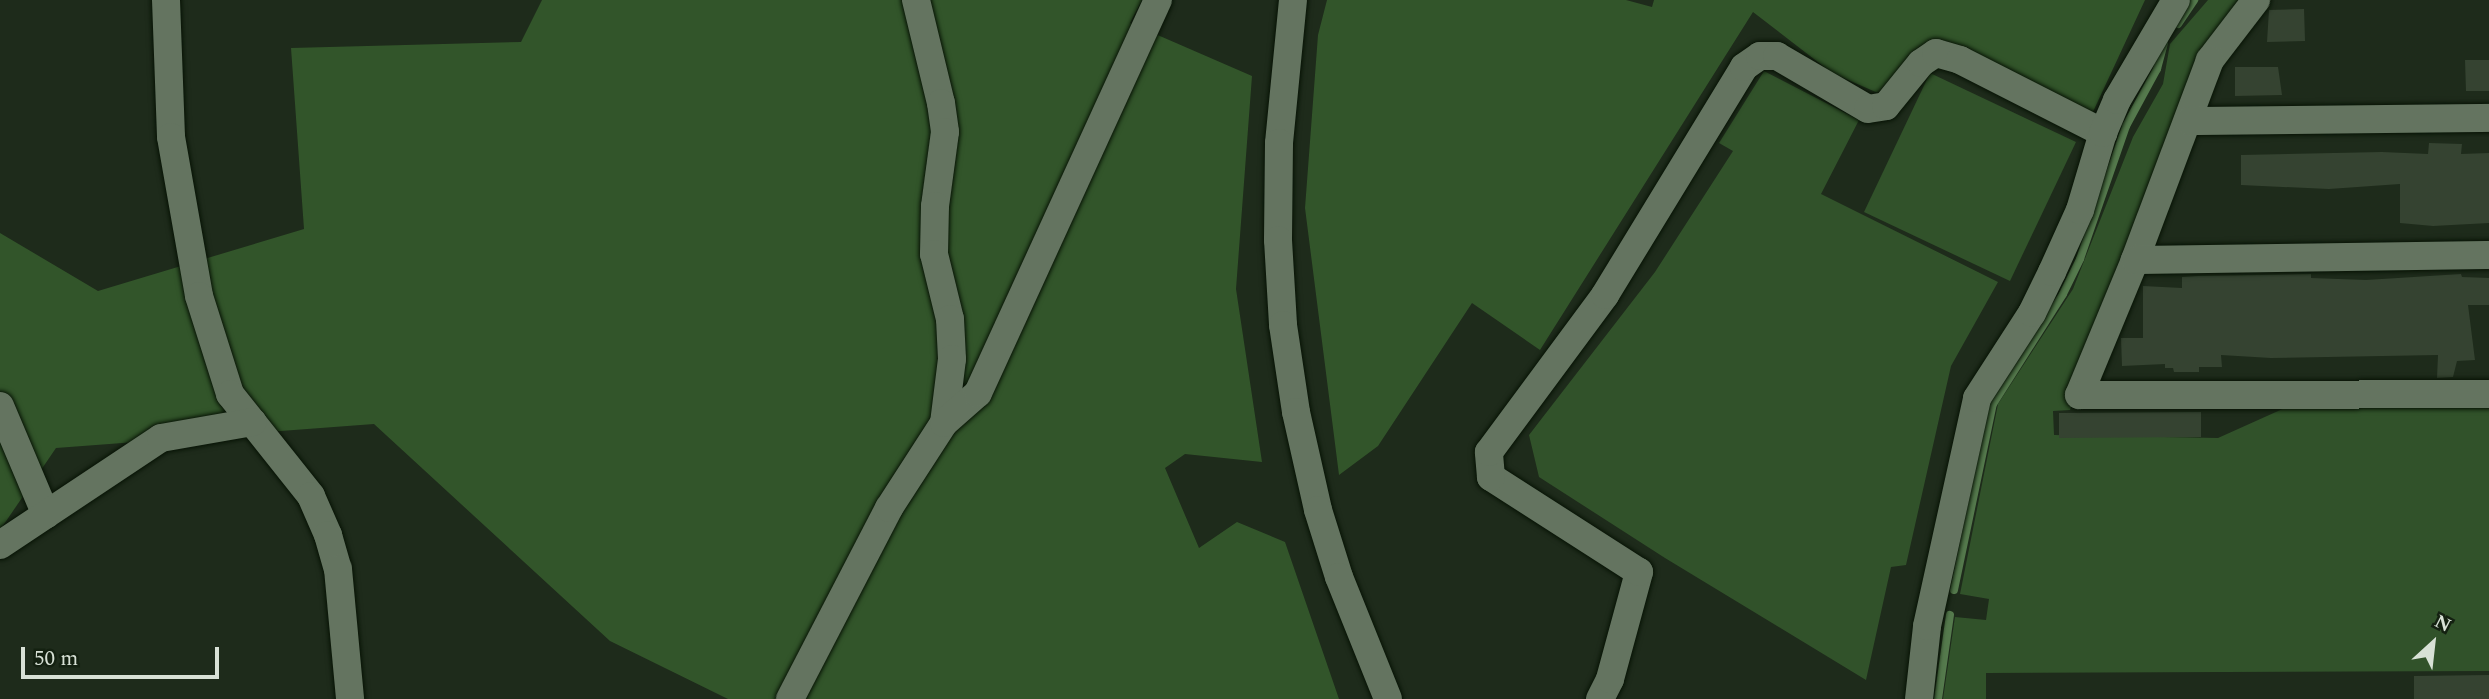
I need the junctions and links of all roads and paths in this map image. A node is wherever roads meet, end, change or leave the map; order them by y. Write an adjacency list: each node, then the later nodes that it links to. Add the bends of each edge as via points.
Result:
1 (166, 0): 14 (street, via 171,137 199,296 230,394)
2 (916, 0): 15 (street, via 945,132 934,242 950,319 952,359)
3 (1158, 0): 15 (street, via 978,393)
4 (1293, 0): 20 (street, via 1279,143 1283,325 1318,510 1339,577)
5 (2176, 0): 9 (street, via 2117,100)
6 (2256, 0): 8 (street, via 2210,60)
7 (2489, 118): 8 (street)
8 (2189, 121): 11 (street)
9 (2103, 133): 21 (street, via 1960,60 1936,53 1921,63 1886,106 1868,109 1777,56 1760,56 1744,66 1605,295 1489,453 1491,477 1639,572 1610,679); 22 (street, via 2080,210 2052,272 2032,313 1977,398 1927,626)
10 (2489, 255): 11 (street)
11 (2135, 260): 12 (street, via 2079,395)
12 (2489, 394)
13 (0, 406): 16 (street)
14 (253, 422): 16 (street, via 161,438); 18 (street, via 311,496 328,535 338,569)
15 (944, 423): 19 (street, via 889,508)
16 (46, 514): 17 (street)
17 (0, 545)
18 (350, 699)
19 (790, 699)
20 (1388, 699)
21 (1600, 699)
22 (1919, 699)

